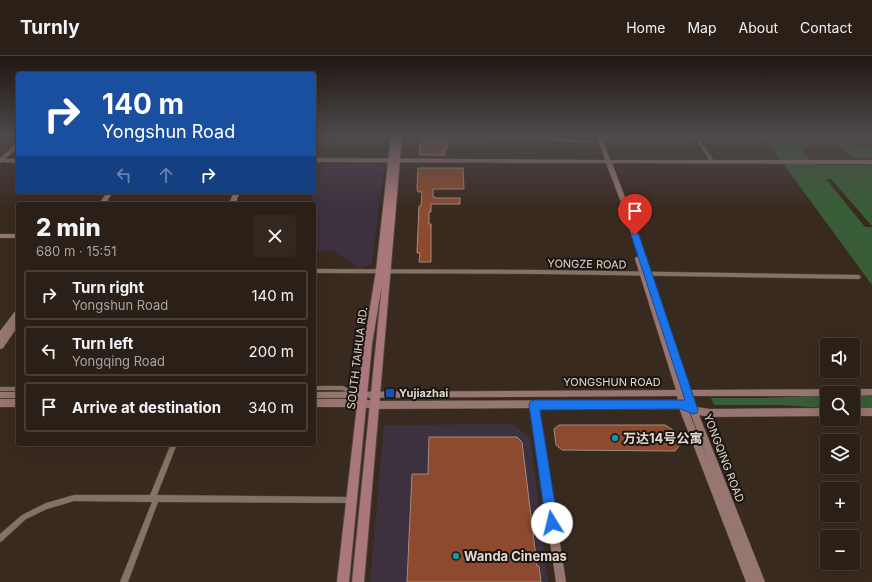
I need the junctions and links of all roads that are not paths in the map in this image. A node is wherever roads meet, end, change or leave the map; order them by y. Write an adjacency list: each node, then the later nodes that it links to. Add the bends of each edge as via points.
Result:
1 (394, 160): 11 (main road, SOUTH TAIHUA RD.)
2 (0, 161): 3 (street)
3 (16, 161)
4 (452, 161): 5 (street)
5 (608, 162): 6 (street); 12 (street, YONGQING ROAD)
6 (712, 162): 7 (street)
7 (872, 162)
8 (0, 236): 9 (street)
9 (16, 236)
10 (316, 271): 11 (street, YONGZE ROAD)
11 (383, 271): 12 (street, YONGZE ROAD); 25 (main road, SOUTH TAIHUA RD.); 27 (main road, SOUTH TAIHUA RD.)
12 (646, 274): 13 (street, YONGZE ROAD); 21 (street, YONGQING ROAD)
13 (859, 277)
14 (16, 315): 16 (street)
15 (16, 324): 17 (street)
16 (0, 337)
17 (0, 346)
18 (316, 388): 27 (street, via 344,388)
19 (0, 389): 20 (street)
20 (16, 389)
21 (684, 392): 22 (street, YONGSHUN ROAD); 25 (street, YONGSHUN ROAD); 31 (street, YONGQING ROAD); 34 (street, YONGQING ROAD)
22 (872, 392)
23 (0, 394): 26 (street)
24 (316, 394): 27 (street)
25 (375, 394): 27 (street, YONGSHUN ROAD); 32 (main road, SOUTH TAIHUA RD.)
26 (16, 395)
27 (360, 398): 30 (street); 32 (street, YONGSHUN ROAD); 40 (main road, SOUTH TAIHUA RD.)
28 (0, 403): 29 (street)
29 (16, 403)
30 (316, 403)
31 (682, 404): 33 (street, YONGSHUN ROAD); 34 (street, YONGSHUN ROAD); 46 (street, YONGQING ROAD)
32 (374, 405): 33 (street, YONGSHUN ROAD); 44 (main road, SOUTH TAIHUA RD.)
33 (534, 405): 45 (street)
34 (693, 410): 35 (street, YONGSHUN ROAD, via 710,413); 47 (street, YONGQING ROAD)
35 (820, 412)
36 (860, 412): 37 (street)
37 (872, 412)
38 (173, 446): 39 (street)
39 (154, 499): 40 (street); 41 (street, via 74,498 46,506 24,517); 42 (street)
40 (353, 500): 43 (main road, SOUTH TAIHUA RD.)
41 (0, 539)
42 (124, 582)
43 (343, 582)
44 (358, 582)
45 (561, 582)
46 (752, 582)
47 (760, 582)

